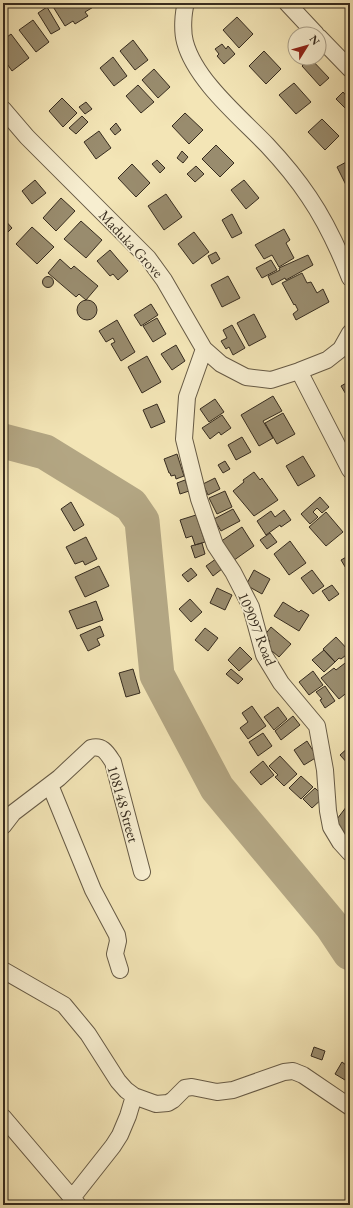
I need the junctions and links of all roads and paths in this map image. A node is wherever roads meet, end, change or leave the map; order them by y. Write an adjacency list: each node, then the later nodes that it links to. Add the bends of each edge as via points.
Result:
1 (186, 3): 7 (street, via 183,12 184,41 193,60 225,102 268,147 309,197 340,251)
2 (287, 3): 3 (street)
3 (309, 26)
4 (327, 45): 5 (street)
5 (350, 69)
6 (3, 109): 9 (street, Maduka Grove, via 27,137 148,258 164,280)
7 (350, 278)
8 (350, 333): 10 (street, Maduka Grove, via 341,349 327,360)
9 (204, 349): 10 (street, Maduka Grove, via 221,364 246,377 271,380); 14 (street, 109097 Road, via 187,397 184,439 199,499 215,545 233,572 251,607 264,655 281,683 317,726 331,826)
10 (299, 371): 11 (street)
11 (350, 470)
12 (50, 785): 13 (street, 108148 Street, via 13,812); 15 (street, 108148 Street, via 91,748 96,746 106,751 113,762); 17 (street, via 93,890 117,935 115,954)
13 (3, 826)
14 (350, 853)
15 (142, 872)
16 (3, 970): 18 (street, via 64,1005 88,1034 118,1081)
17 (120, 970)
18 (134, 1096): 19 (street, via 156,1104 168,1104 185,1088 217,1092 233,1090 284,1072 293,1072 303,1075); 21 (street, via 114,1146)
19 (350, 1107)
20 (3, 1117): 21 (street)
21 (75, 1202)

